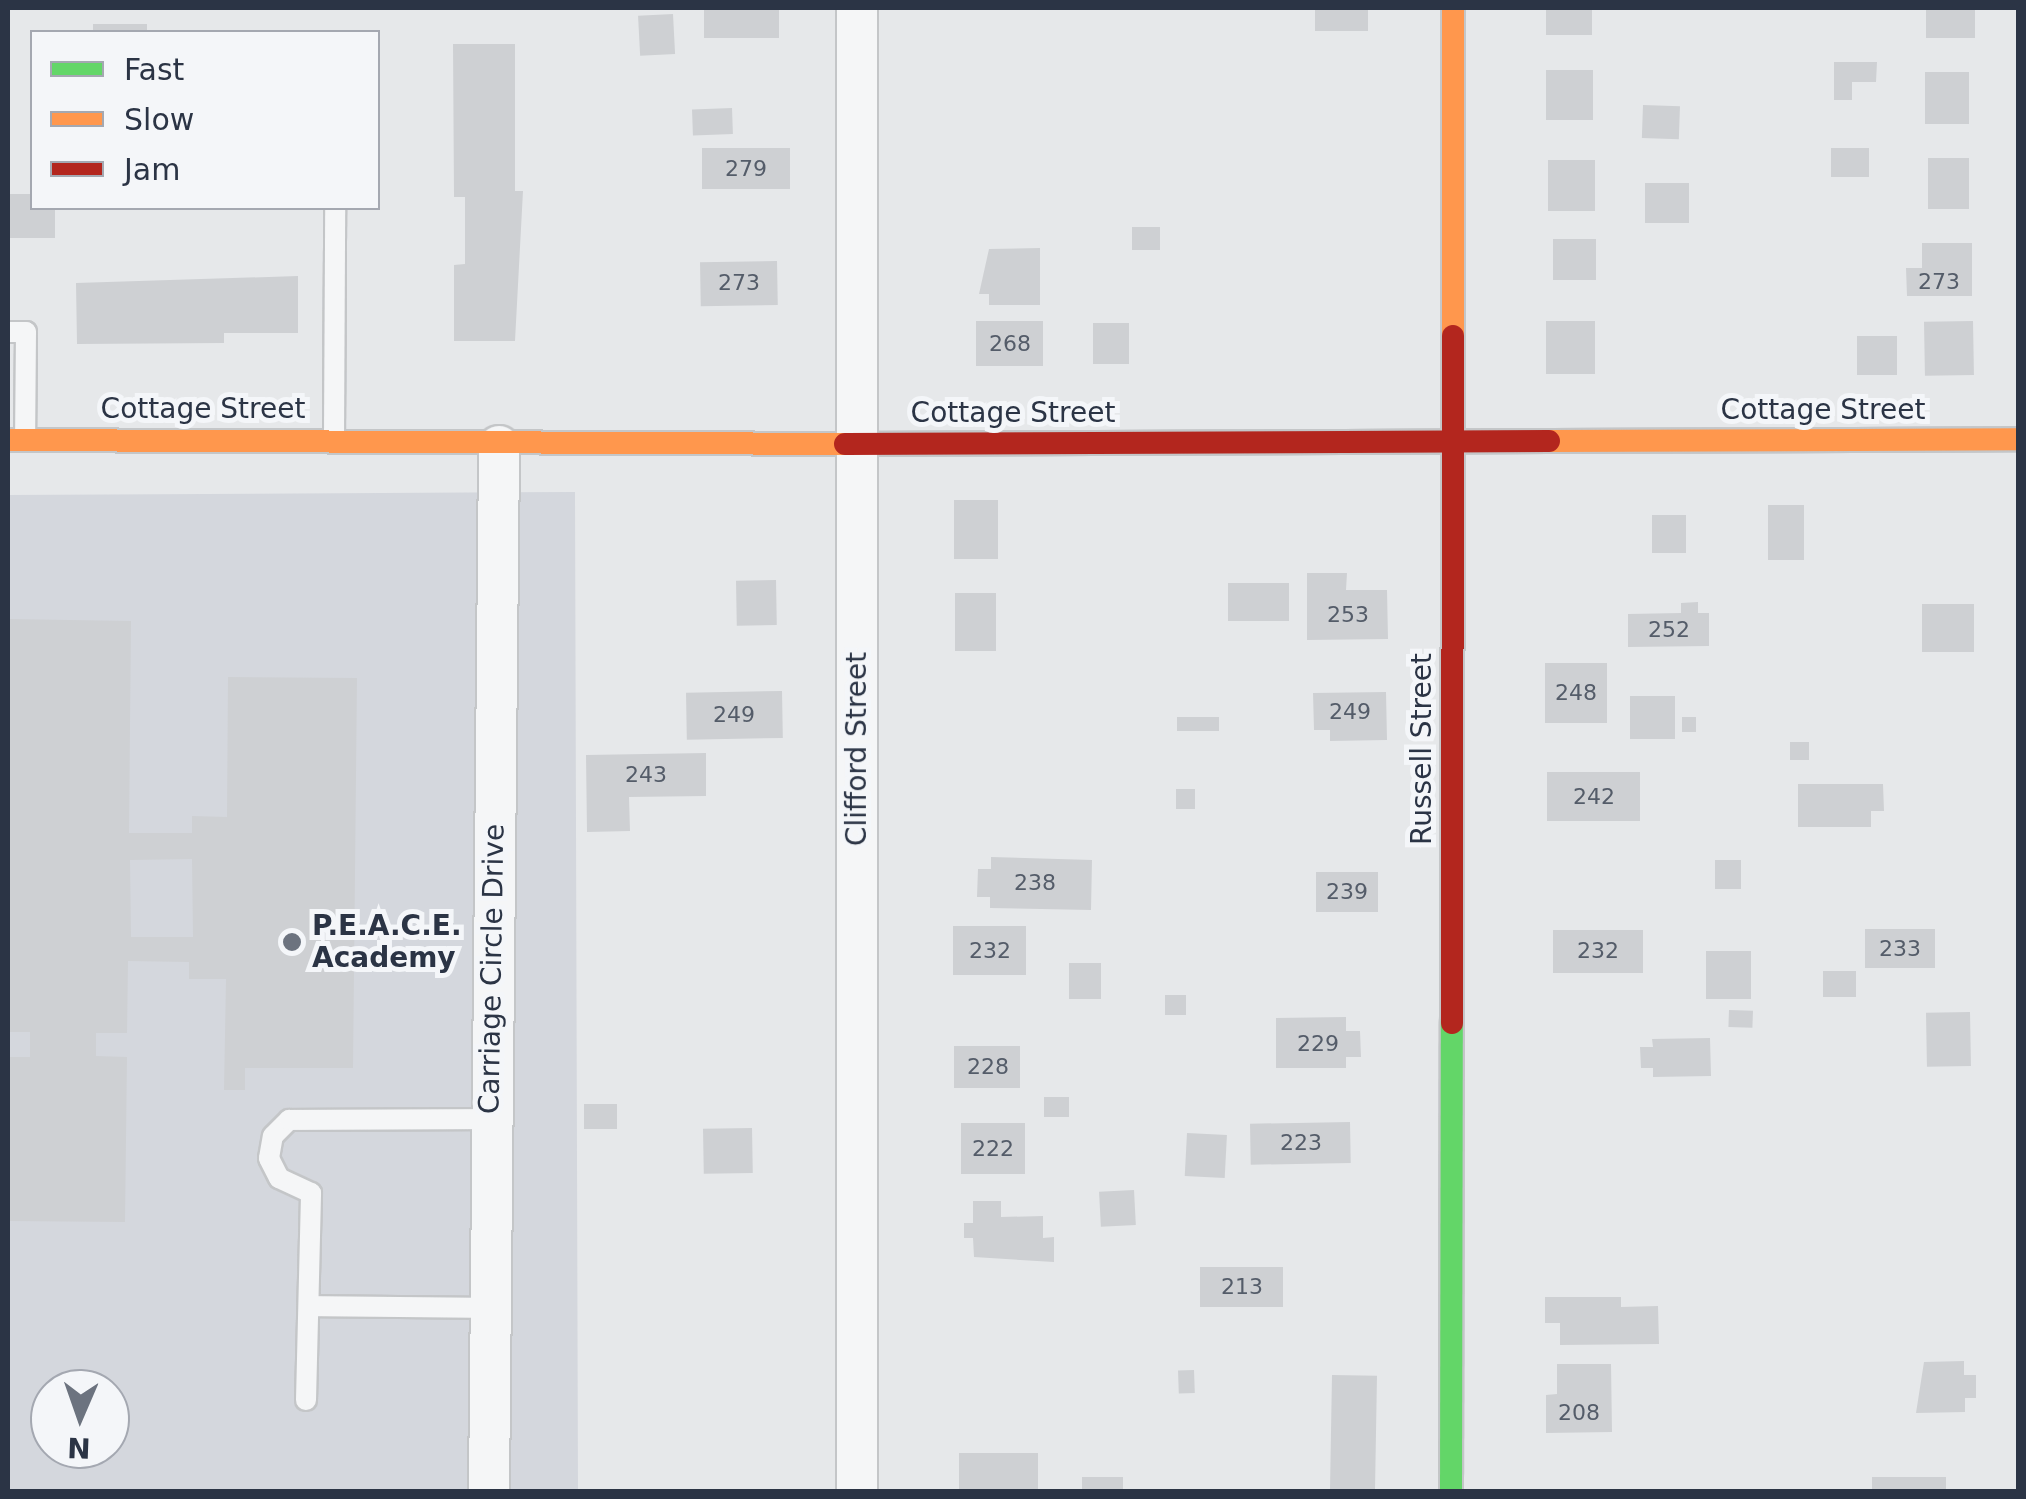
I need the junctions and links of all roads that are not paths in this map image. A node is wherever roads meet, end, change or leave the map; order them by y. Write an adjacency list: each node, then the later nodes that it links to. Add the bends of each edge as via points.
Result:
1 (857, 8): 9 (street, Clifford Street)
2 (1452, 8): 8 (street, Russell Street)
3 (335, 210): 5 (lane)
4 (8, 332): 7 (lane, via 26,332)
5 (334, 438): 7 (street, Cottage Street); 10 (street, Cottage Street)
6 (2018, 439): 8 (street, Cottage Street)
7 (16, 440)
8 (1452, 442): 9 (street, Cottage Street); 17 (street, Russell Street)
9 (857, 444): 10 (street, Cottage Street); 16 (street, Clifford Street)
10 (499, 446): 11 (street, Carriage Circle Drive)
11 (490, 1119): 12 (lane, via 289,1120 273,1136 269,1158 279,1178 311,1193); 13 (street, Carriage Circle Drive)
12 (309, 1306): 13 (lane); 14 (lane)
13 (488, 1308): 15 (street, Carriage Circle Drive)
14 (306, 1400)
15 (489, 1492)
16 (857, 1492)
17 (1452, 1492)

